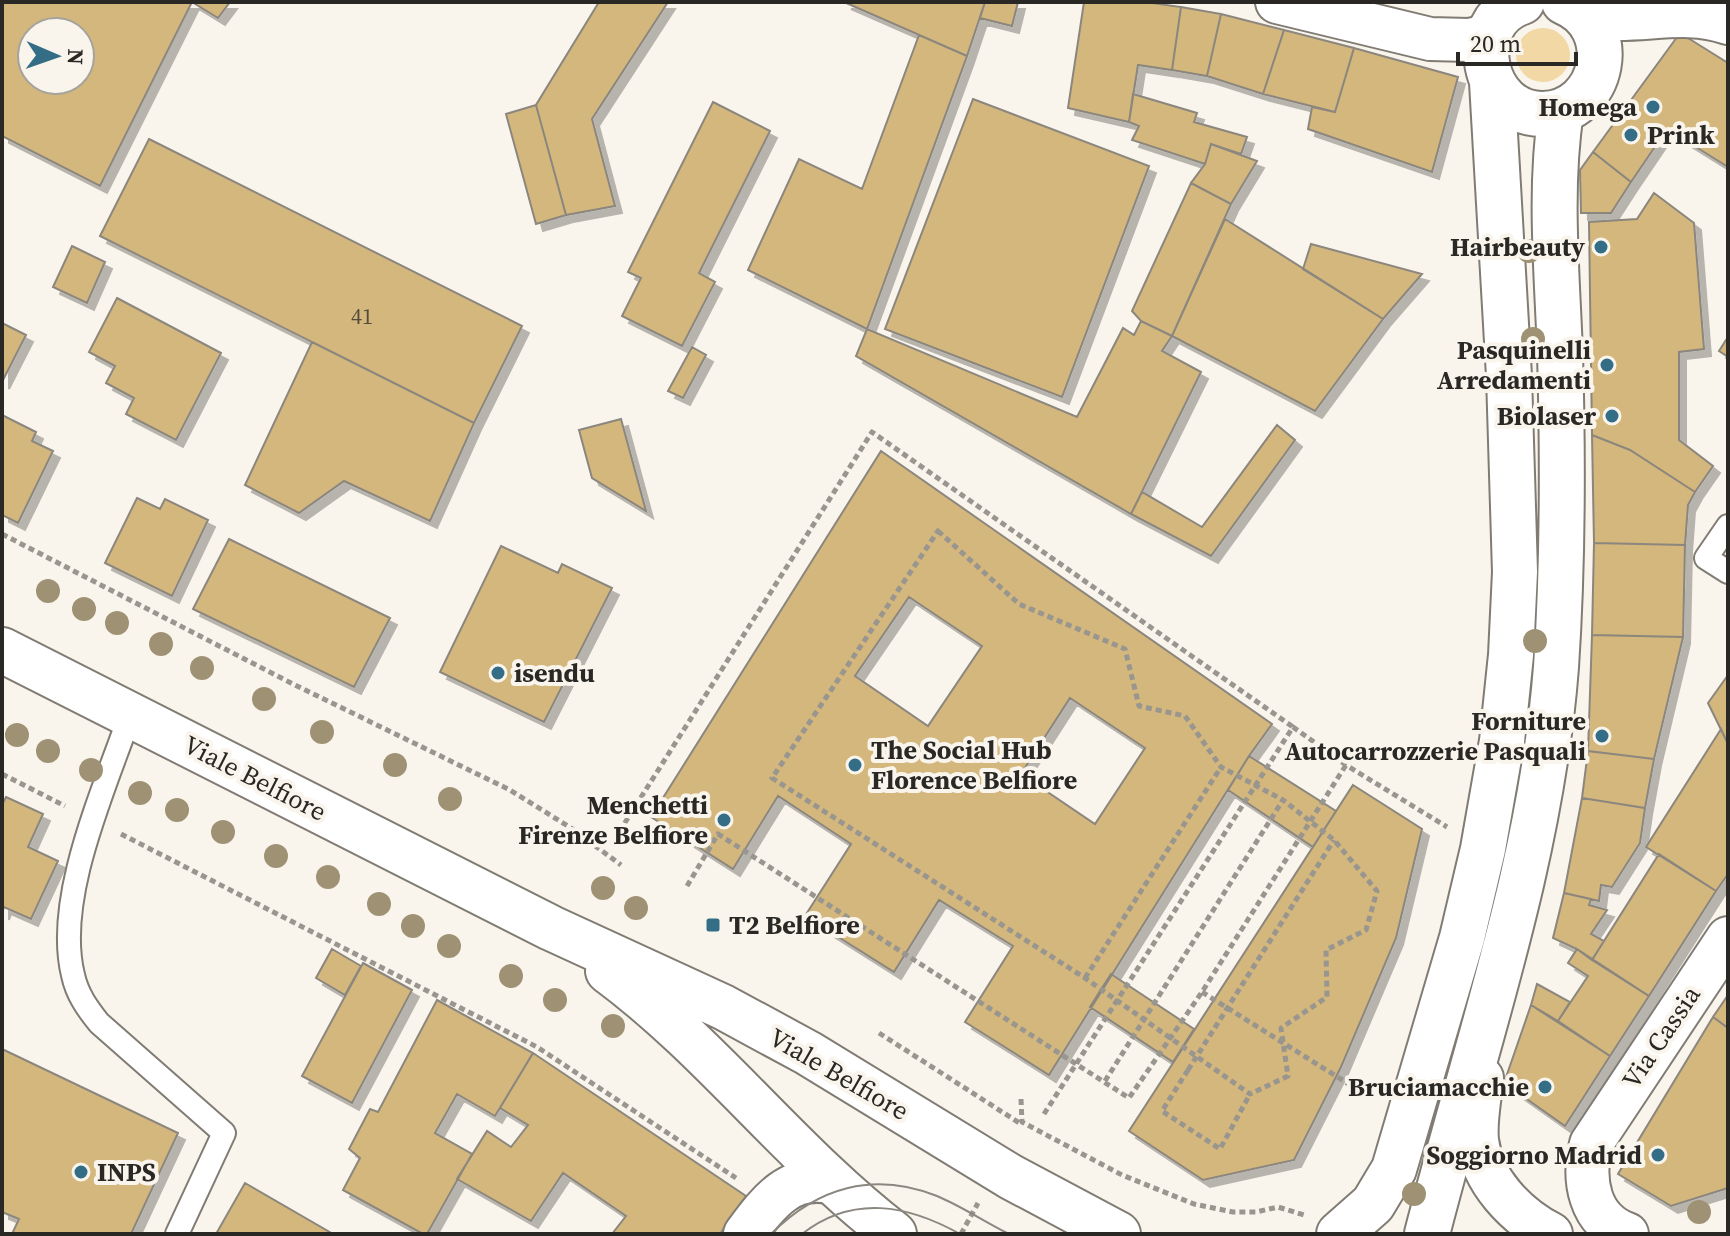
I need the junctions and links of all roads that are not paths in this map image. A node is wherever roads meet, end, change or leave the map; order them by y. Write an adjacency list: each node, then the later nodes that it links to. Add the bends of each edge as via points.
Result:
1 (1277, 2): 4 (street, via 1430,39 1469,40)
2 (1574, 9): 3 (street, via 1621,20); 7 (street, via 1598,36 1601,56 1589,91)
3 (1675, 9): 5 (street)
4 (1500, 16): 6 (street, via 1485,59)
5 (1728, 23)
6 (1492, 82): 7 (street, via 1505,100 1522,110); 20 (street, via 1514,543 1502,741 1462,938 1394,1169 1373,1204)
7 (1561, 111): 14 (street, via 1554,177 1564,489 1555,668 1537,812)
8 (1728, 526): 9 (lane, via 1706,558)
9 (1728, 572)
10 (2, 650): 11 (street, Viale Belfiore)
11 (130, 715): 12 (street, Viale Belfiore); 16 (lane, via 77,875 72,973 99,1023 224,1133)
12 (551, 928): 15 (street, Viale Belfiore, via 680,1031); 19 (street, Viale Belfiore, via 723,1007)
13 (1728, 938): 23 (street, Via Cassia, via 1595,1135 1588,1161 1592,1200 1606,1222)
14 (1491, 1006): 21 (street); 22 (street, via 1477,1143 1504,1199)
15 (833, 1183): 17 (street, via 809,1179 790,1187); 18 (street, Viale Belfiore)
16 (177, 1234)
17 (745, 1234)
18 (894, 1234)
19 (1118, 1234)
20 (1339, 1234)
21 (1427, 1234)
22 (1551, 1234)
23 (1627, 1234)

